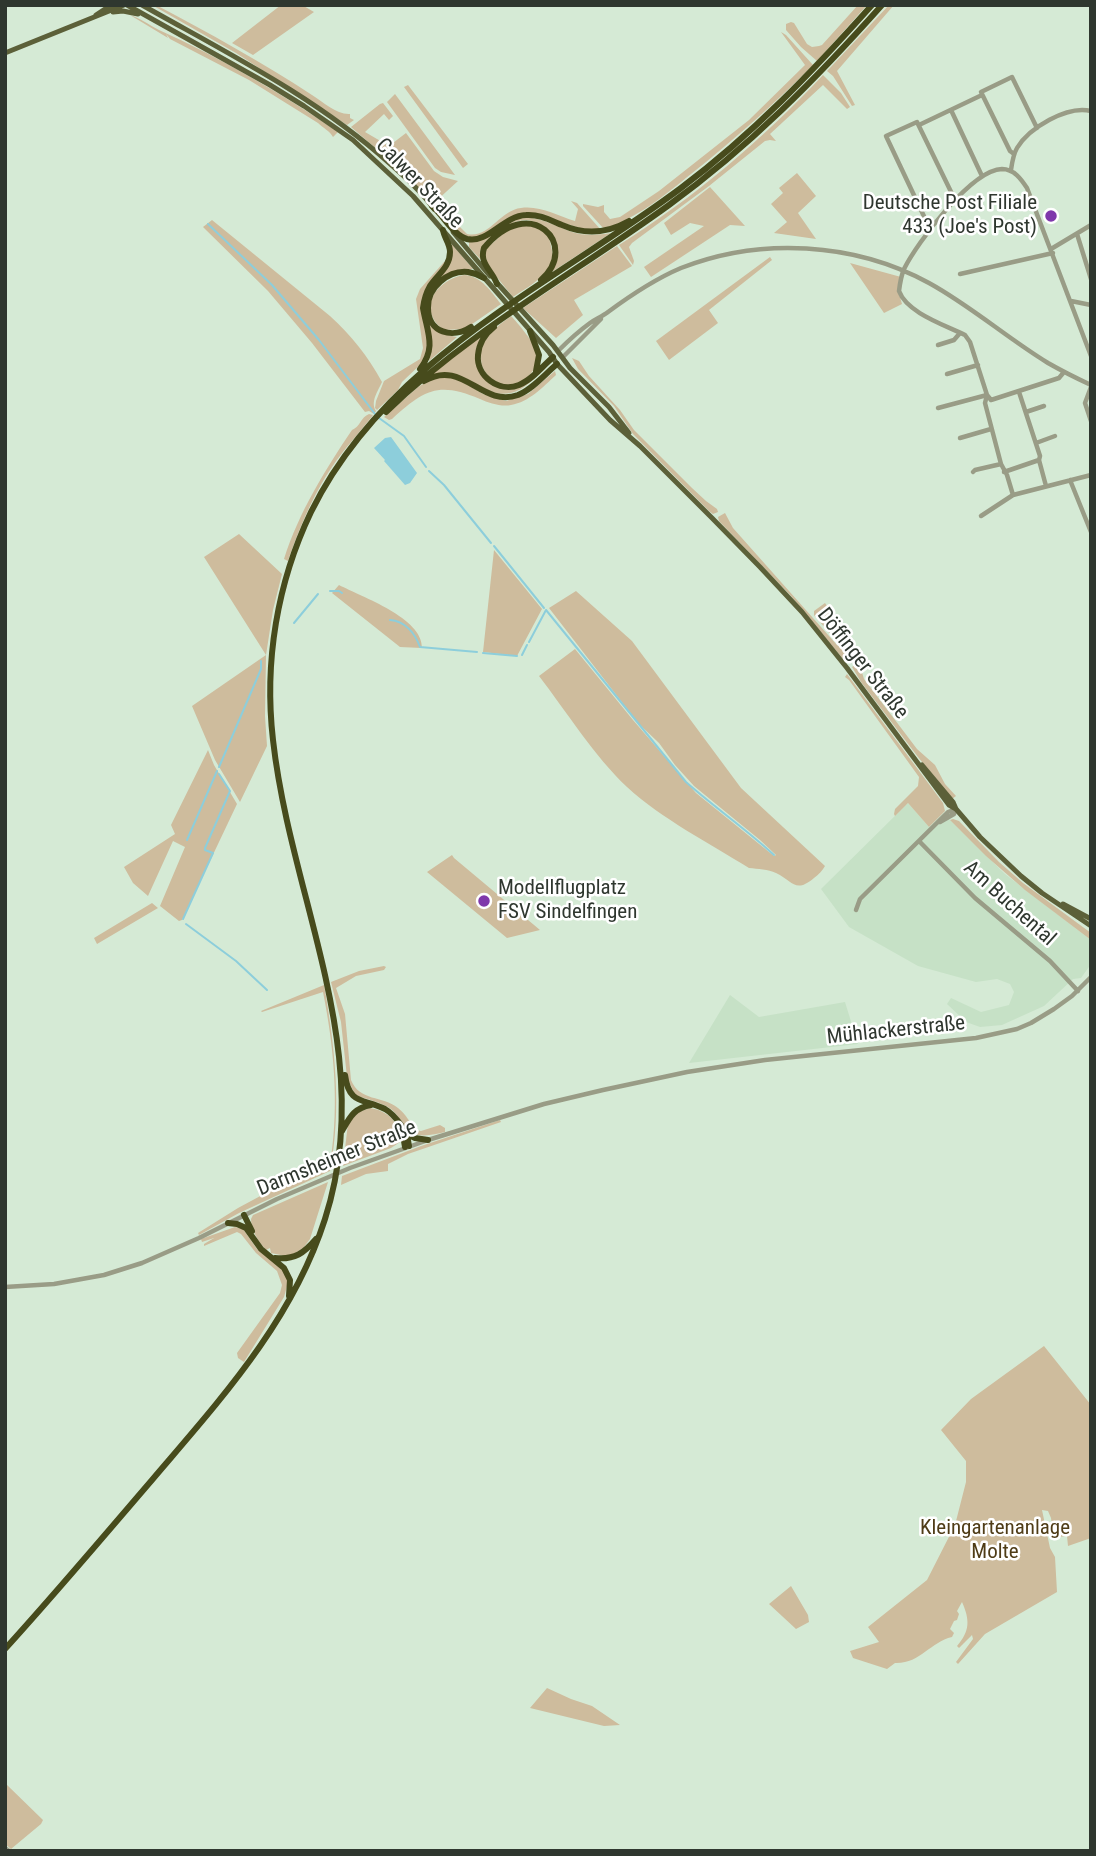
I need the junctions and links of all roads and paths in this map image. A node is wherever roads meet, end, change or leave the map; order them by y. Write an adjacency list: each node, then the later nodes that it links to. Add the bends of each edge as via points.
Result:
1 (111, 5): 7 (main road)
2 (125, 5): 7 (main road); 9 (main road, Calwer Straße)
3 (142, 5): 8 (main road, Calwer Straße)
4 (149, 5): 8 (main road)
5 (872, 5): 21 (highway, via 759,124)
6 (882, 5): 35 (highway, via 805,88 729,159 652,218)
7 (104, 10): 9 (main road); 10 (main road)
8 (155, 13): 20 (main road, Calwer Straße, via 332,117 377,152)
9 (143, 15): 24 (main road, Calwer Straße, via 329,122 385,169)
10 (5, 53)
11 (981, 93): 12 (street); 15 (street, via 1012,77); 16 (street)
12 (951, 110): 14 (street); 18 (street)
13 (1091, 111): 15 (street, via 1067,112)
14 (918, 123): 19 (street); 23 (street, via 886,136)
15 (1037, 128): 16 (street)
16 (1014, 154): 17 (street)
17 (1010, 170): 18 (street); 26 (street, via 1027,188)
18 (982, 176): 19 (street)
19 (955, 200): 23 (street)
20 (432, 206): 21 (highway, via 469,240 484,237 520,216 541,216 572,229 596,232); 32 (main road, Calwer Straße)
21 (647, 213): 33 (highway)
22 (1091, 225): 25 (street)
23 (930, 229): 27 (street)
24 (443, 230): 30 (main road, Calwer Straße); 54 (highway, via 449,260 424,301 429,353)
25 (1077, 234): 26 (street); 28 (street)
26 (1052, 251): 29 (street); 36 (street)
27 (904, 270): 38 (street, via 816,249 742,252 680,269); 42 (street, via 899,290 906,303); 48 (street)
28 (1090, 273): 31 (street)
29 (960, 274)
30 (484, 278): 34 (main road, Calwer Straße); 39 (highway, via 467,272 446,278 433,290 428,311 436,326 453,334)
31 (1091, 279)
32 (497, 284): 33 (highway, via 483,261 484,248 508,228 531,223 551,237 555,253 550,270); 34 (main road, Calwer Straße)
33 (529, 291): 39 (highway)
34 (503, 294): 40 (main road, Calwer Straße)
35 (527, 301): 49 (highway, via 486,334 478,362 486,377 503,387 520,385); 52 (highway)
36 (1070, 301): 37 (street); 44 (street)
37 (1091, 305)
38 (606, 314): 45 (street, via 590,323); 46 (street)
39 (488, 318): 54 (highway)
40 (523, 318): 41 (main road, Calwer Straße); 45 (main road, Calwer Straße)
41 (530, 331): 45 (main road, Calwer Straße); 49 (highway, via 539,355)
42 (960, 333): 43 (street); 47 (street, via 968,338)
43 (938, 345)
44 (1091, 356)
45 (556, 357): 46 (main road); 49 (highway); 52 (highway, via 528,390 516,396 500,397 448,374 430,377); 65 (main road, Calwer Straße, via 610,420)
46 (563, 357): 65 (main road, Calwer Straße)
47 (978, 365): 50 (street); 55 (street)
48 (1064, 372): 51 (street); 53 (street, via 1059,378)
49 (536, 373)
50 (947, 374)
51 (1091, 386): 60 (street, via 1084,403)
52 (410, 389): 58 (highway)
53 (1019, 391): 55 (street, via 991,400); 59 (street)
54 (398, 394): 58 (highway)
55 (987, 395): 57 (street); 61 (street)
56 (1044, 406): 59 (street)
57 (938, 408)
58 (385, 410): 85 (highway, via 324,489 301,535 283,590 272,648 270,699 282,796 327,978)
59 (1026, 412): 64 (street)
60 (1091, 421)
61 (991, 429): 63 (street); 67 (street)
62 (1055, 436): 64 (street)
63 (960, 438)
64 (1036, 443): 66 (street)
65 (640, 446): 76 (main road, Calwer Straße)
66 (1039, 460): 68 (street); 72 (street)
67 (1001, 464): 68 (street); 69 (street)
68 (1004, 471): 73 (street)
69 (973, 472)
70 (1091, 475): 71 (street)
71 (1070, 480): 72 (street); 75 (street)
72 (1046, 486): 73 (street)
73 (1013, 495): 74 (street)
74 (981, 516)
75 (1091, 532)
76 (792, 601): 77 (main road, Döffinger Straße)
77 (956, 809): 78 (street); 79 (main road, Döffinger Straße, via 1007,863)
78 (919, 841): 80 (street, via 860,900); 84 (street, Am Buchental)
79 (1056, 903): 81 (main road, Döffinger Straße); 82 (main road, Döffinger Straße)
80 (856, 910)
81 (1091, 919)
82 (1091, 926)
83 (1091, 977): 84 (street, Mühlackerstraße)
84 (1078, 991): 86 (street, Mühlackerstraße, via 1031,1023 976,1038)
85 (340, 1063): 87 (highway, via 351,1094); 89 (highway)
86 (687, 1072): 91 (street, Darmsheimer Straße, via 544,1104)
87 (373, 1105): 88 (highway, via 390,1112); 89 (highway, via 354,1112)
88 (402, 1128): 90 (highway); 92 (highway)
89 (341, 1134): 96 (highway, via 332,1192)
90 (407, 1134): 91 (highway); 92 (highway)
91 (428, 1140): 92 (street, Darmsheimer Straße)
92 (407, 1147): 93 (street, Darmsheimer Straße)
93 (243, 1215): 94 (street, Darmsheimer Straße); 95 (highway); 97 (highway)
94 (228, 1223): 95 (highway); 99 (street, Darmsheimer Straße, via 142,1263 104,1275)
95 (246, 1228): 97 (highway)
96 (319, 1235): 98 (highway, via 298,1256); 100 (highway)
97 (253, 1236): 98 (highway)
98 (273, 1258): 100 (highway, via 290,1280)
99 (5, 1287)
100 (287, 1304): 101 (highway, via 216,1405)
101 (5, 1649)

